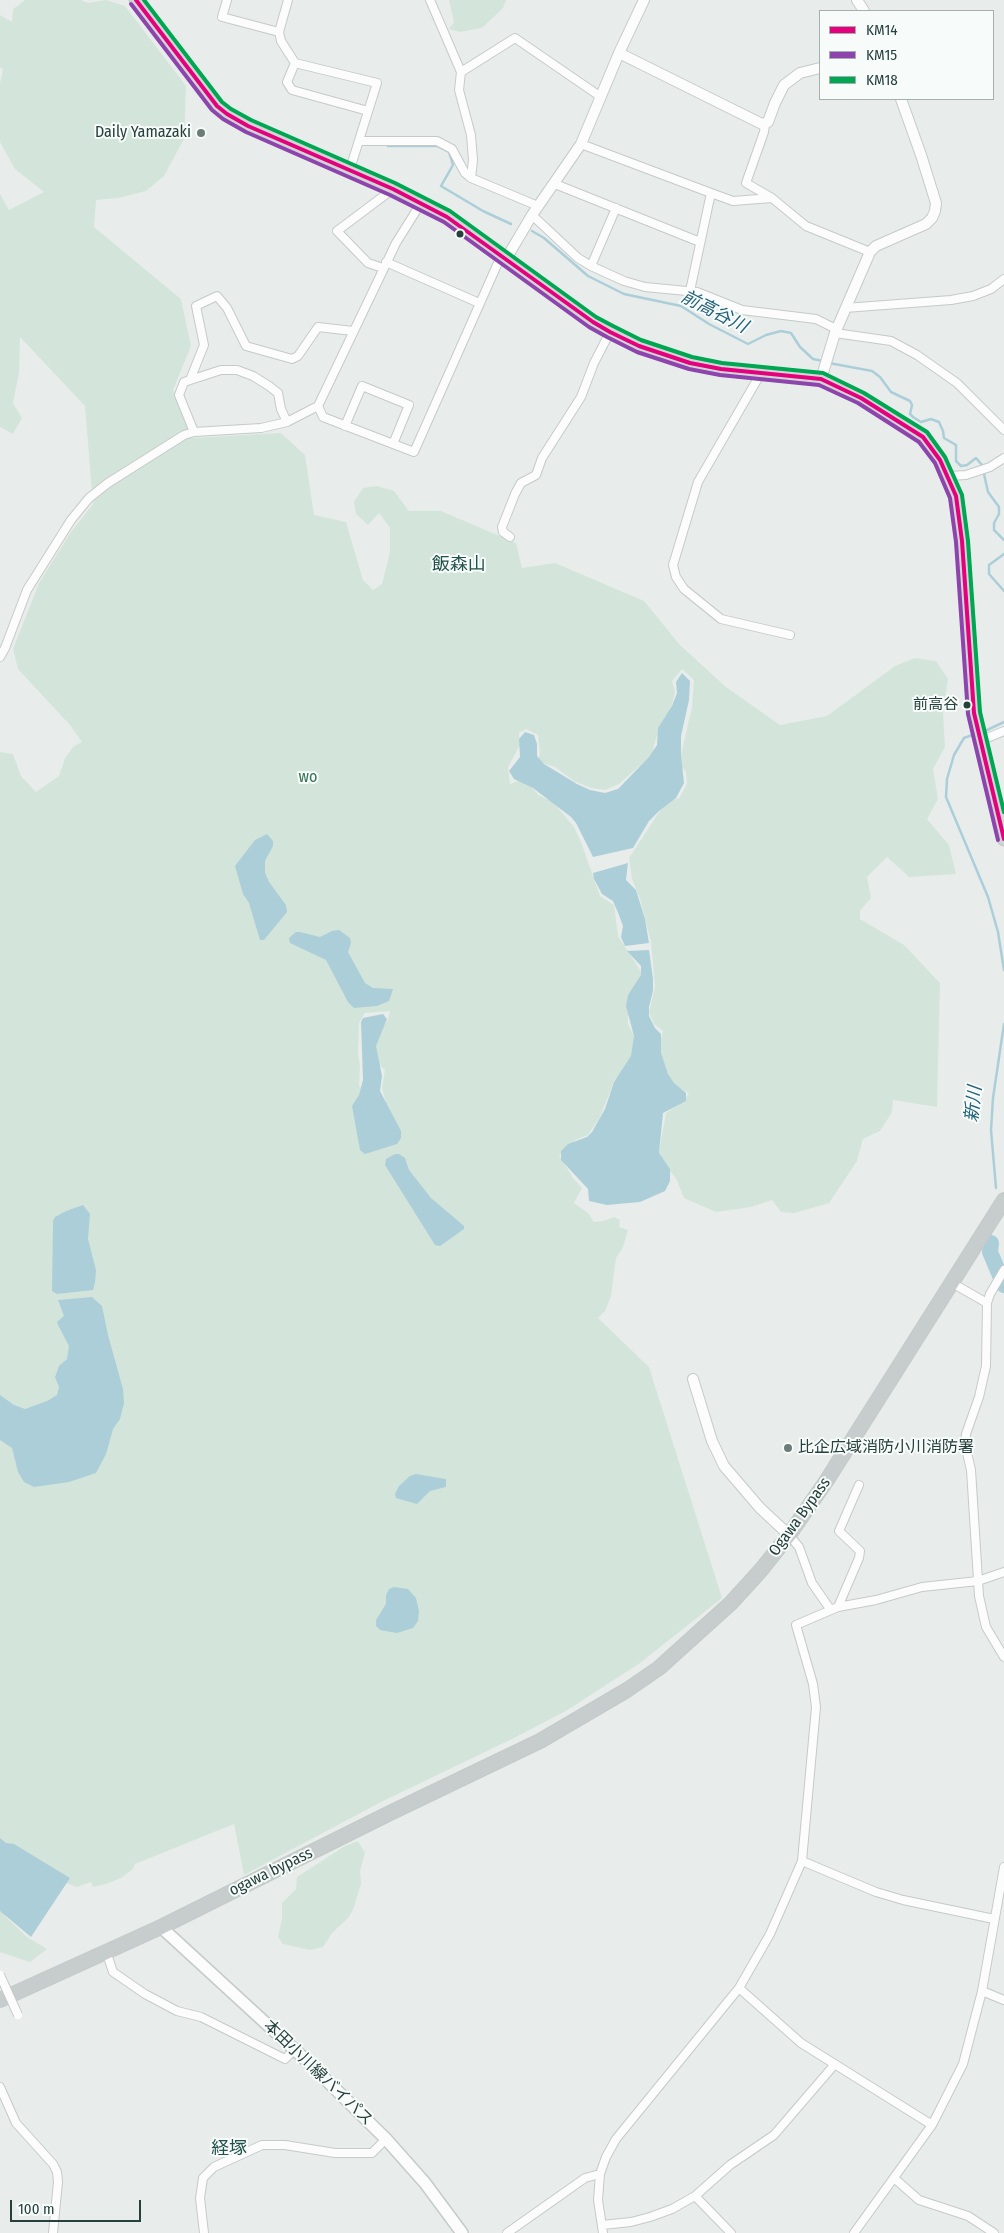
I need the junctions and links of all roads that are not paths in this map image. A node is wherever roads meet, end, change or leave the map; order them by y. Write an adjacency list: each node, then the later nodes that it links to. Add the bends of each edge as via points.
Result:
1 (136, 0): 17 (main road, via 227,114)
2 (227, 0): 6 (street, via 222,17)
3 (288, 0): 6 (street)
4 (430, 0): 10 (street)
5 (644, 0): 7 (street)
6 (279, 32): 8 (street)
7 (619, 53): 11 (street); 14 (street)
8 (295, 64): 13 (street, via 287,82 292,90); 13 (street, via 377,83)
9 (819, 68): 14 (street, via 800,73 784,85)
10 (461, 72): 11 (street, via 515,38); 18 (street, via 459,90 471,135)
11 (601, 98): 16 (street)
12 (901, 100): 28 (street, via 936,203 935,211 926,224 876,246)
13 (368, 111): 15 (street)
14 (765, 125): 22 (street, via 746,183)
15 (359, 141): 17 (street); 18 (street, via 437,141 452,149)
16 (581, 144): 19 (street); 21 (street)
17 (350, 169): 20 (main road)
18 (471, 178): 24 (street)
19 (555, 184): 24 (street); 25 (street)
20 (393, 189): 23 (main road); 30 (street, via 337,231 368,263)
21 (711, 193): 22 (street, via 733,201); 27 (street)
22 (772, 198): 28 (street, via 806,226)
23 (421, 203): 29 (main road, via 469,231); 30 (street)
24 (538, 206): 26 (street)
25 (616, 208): 27 (street); 31 (street)
26 (532, 215): 29 (street); 31 (street)
27 (700, 242): 33 (street)
28 (870, 252): 35 (street)
29 (504, 257): 34 (street); 38 (main road)
30 (384, 265): 34 (street); 36 (street)
31 (591, 266): 33 (street, via 645,287)
32 (1004, 279): 35 (street, via 991,289 973,296)
33 (690, 291): 37 (street, via 742,310 816,318)
34 (479, 303): 47 (street, via 414,452)
35 (845, 308): 37 (street)
36 (353, 331): 41 (street, via 318,327 298,356 292,359 246,346 227,308 217,296 196,306 204,345); 42 (street)
37 (836, 331): 40 (street); 45 (street, via 891,341 917,355 957,383)
38 (610, 332): 39 (main road, via 639,346 690,363); 50 (street, via 581,396 542,458 536,475 521,483 515,494 502,527)
39 (761, 373): 40 (main road); 51 (street, via 698,482 673,565 684,588 721,619)
40 (821, 379): 49 (main road, via 847,390 913,430 932,448)
41 (190, 380): 43 (street, via 221,370 237,370 253,376 278,393); 46 (street, via 184,382 179,395)
42 (318, 406): 43 (street); 44 (street, via 323,417)
43 (287, 422): 46 (street, via 261,428)
44 (345, 426): 47 (street); 47 (street, via 362,386 409,405)
45 (1004, 430)
46 (194, 432): 52 (street, via 167,444 89,498 71,520 27,590 6,648)
47 (393, 444)
48 (1004, 458): 49 (street, via 966,475)
49 (949, 476): 54 (main road, via 960,517 970,674)
50 (510, 537)
51 (790, 635)
52 (0, 656)
53 (1004, 731): 54 (street)
54 (980, 741): 55 (main road)
55 (1004, 839)
56 (1004, 1200): 58 (highway, Ogawa Bypass)
57 (1004, 1270): 59 (street)
58 (952, 1283): 59 (street); 62 (highway, Ogawa Bypass)
59 (987, 1303): 64 (street, via 986,1366 965,1444 972,1470)
60 (693, 1380): 62 (street, via 712,1441 724,1466 760,1508)
61 (858, 1485): 65 (street, via 839,1531 860,1551 859,1558)
62 (789, 1535): 65 (street, via 799,1547 812,1583); 70 (highway, Ogawa Bypass, via 731,1603 659,1668 626,1690 540,1741)
63 (1004, 1572): 64 (street)
64 (978, 1581): 65 (street, via 922,1587); 66 (street, via 986,1627)
65 (834, 1608): 67 (street, via 796,1625 813,1684 816,1707)
66 (1004, 1658)
67 (802, 1861): 69 (street, via 876,1892); 73 (street, via 770,1934)
68 (1004, 1867): 69 (street)
69 (994, 1919): 74 (street)
70 (161, 1927): 71 (highway); 78 (main road, 本田小川線バイパス)
71 (106, 1951): 75 (highway); 78 (street, via 113,1972 177,2011 200,2017 285,2059)
72 (0, 1975): 77 (street, bridge)
73 (739, 1988): 79 (street, via 801,2043); 83 (street, via 616,2139)
74 (982, 1991): 76 (street); 81 (street, via 963,2064)
75 (0, 2000)
76 (1004, 2000)
77 (18, 2015)
78 (295, 2049): 82 (main road, 本田小川線バイパス)
79 (836, 2064): 81 (street); 85 (street, via 774,2135 730,2165)
80 (0, 2087): 87 (street, via 16,2123 57,2172)
81 (932, 2125): 84 (street)
82 (386, 2139): 88 (street, via 372,2153 335,2153 262,2145 214,2167 203,2178 200,2198); 89 (main road, 本田小川線バイパス)
83 (600, 2174): 86 (street, via 598,2200); 90 (street, via 585,2178)
84 (894, 2178): 92 (street); 93 (street, via 919,2200 968,2216)
85 (695, 2196): 86 (street, via 650,2218); 91 (street)
86 (602, 2229)
87 (53, 2233)
88 (204, 2233)
89 (462, 2233)
90 (507, 2233)
91 (731, 2233)
92 (854, 2233)
93 (994, 2233)

